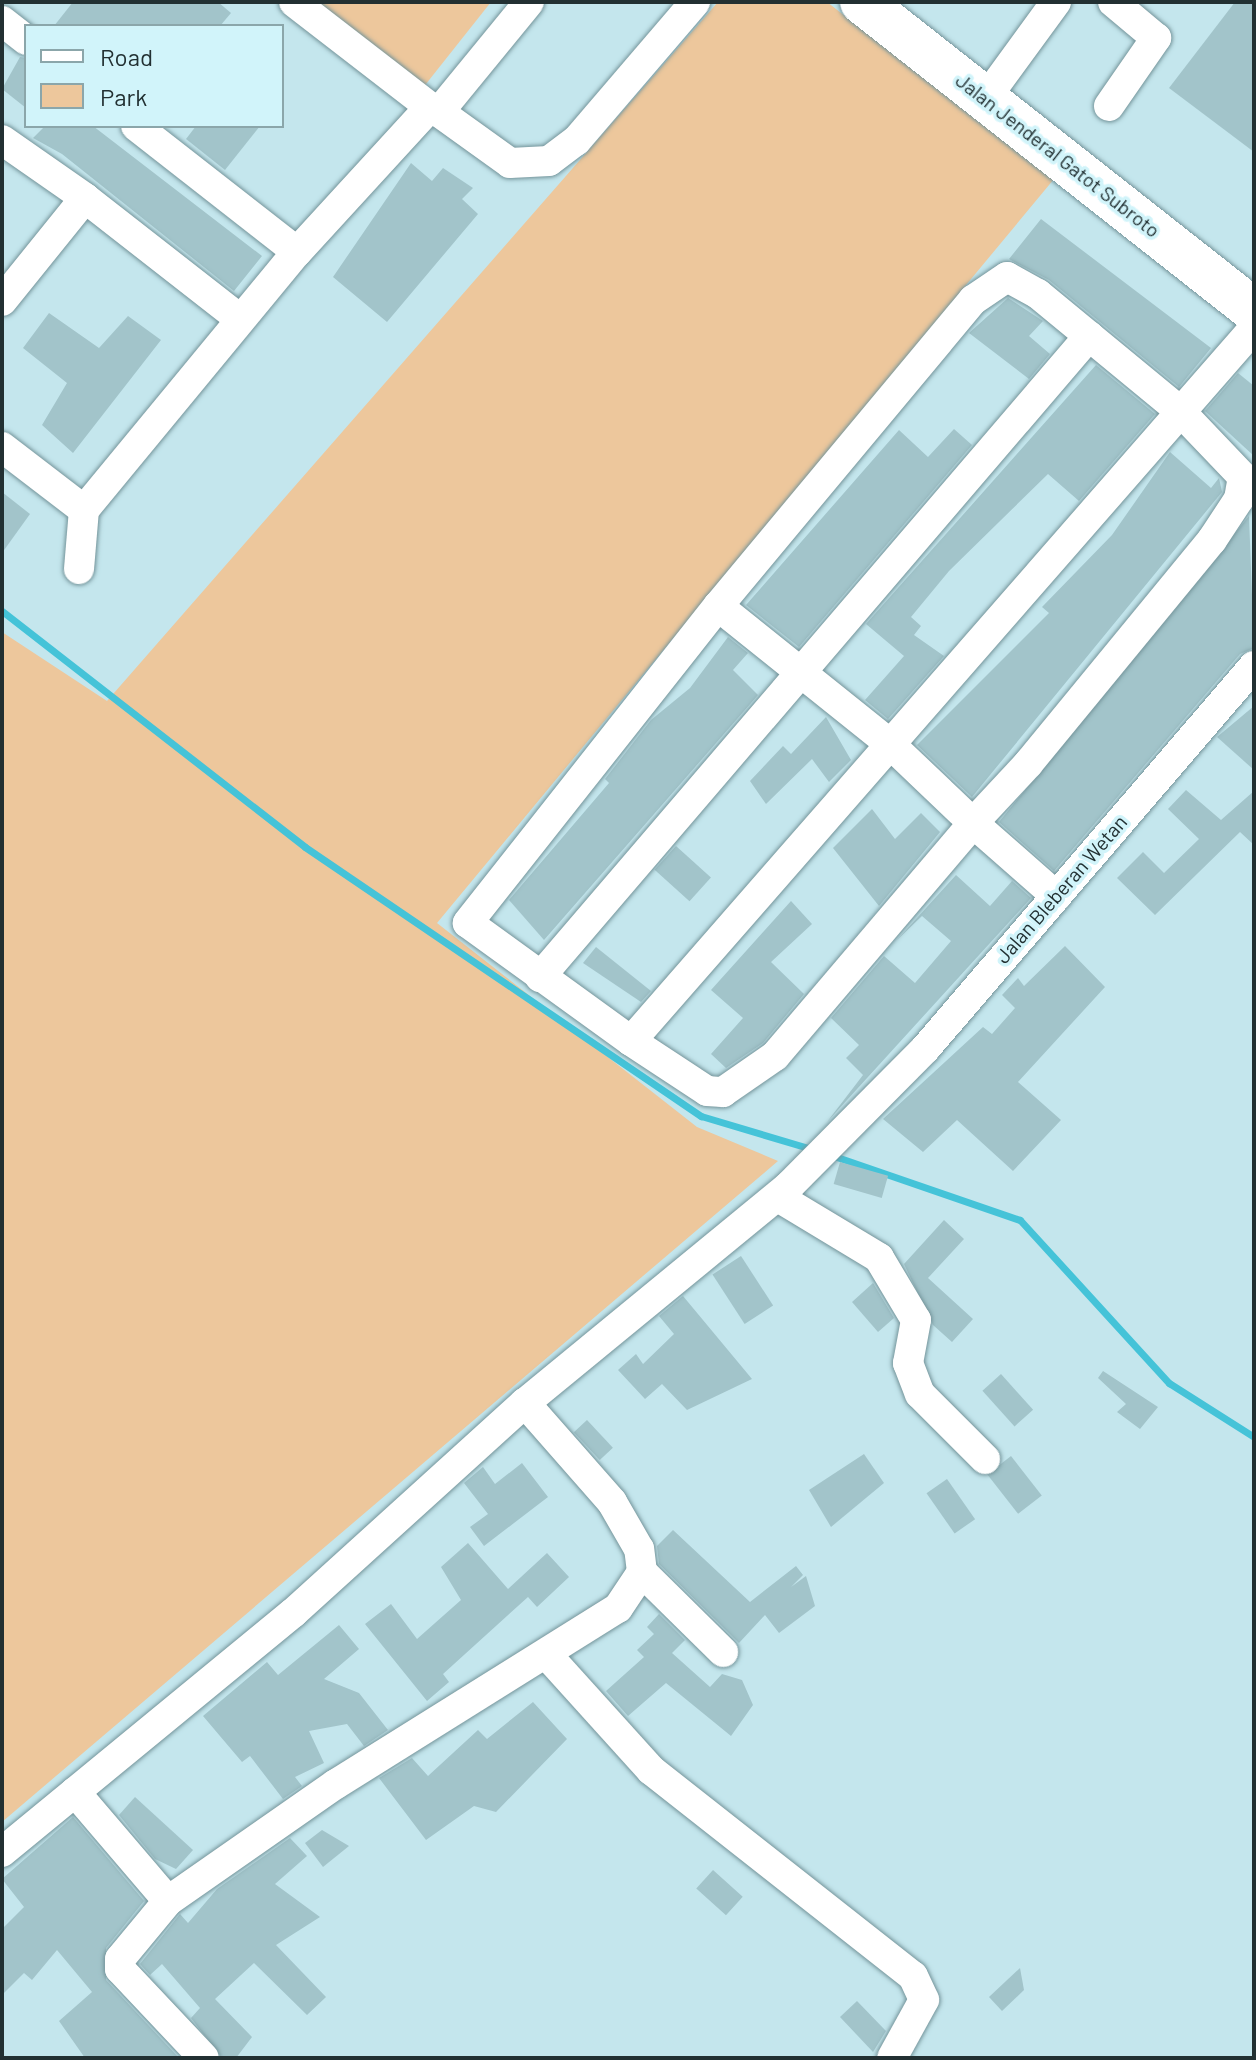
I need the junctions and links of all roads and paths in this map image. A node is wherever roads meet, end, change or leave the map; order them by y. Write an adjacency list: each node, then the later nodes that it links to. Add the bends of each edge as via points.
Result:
1 (294, 2): 11 (street)
2 (529, 2): 11 (street)
3 (695, 2): 11 (street, via 576,141 549,161 510,163)
4 (862, 2): 9 (highway, Jalan Jenderal Gatot Subroto)
5 (1056, 2): 9 (street)
6 (1113, 2): 10 (street, via 1156,38)
7 (2, 21): 8 (street)
8 (24, 38)
9 (986, 98): 17 (highway, Jalan Jenderal Gatot Subroto)
10 (1109, 106)
11 (434, 109): 15 (street)
12 (139, 128): 15 (street)
13 (2, 140): 14 (street)
14 (85, 198): 16 (street); 18 (street)
15 (297, 252): 18 (street)
16 (2, 301)
17 (1254, 310)
18 (240, 319): 23 (street)
19 (1254, 328): 21 (street)
20 (1089, 336): 21 (street); 25 (street, via 1019,280 992,286); 27 (street)
21 (1180, 411): 28 (street); 29 (street, via 1240,472 1239,499)
22 (2, 447): 23 (street)
23 (84, 510): 24 (street)
24 (79, 569)
25 (718, 606): 27 (street); 31 (street, via 472,914 476,933)
26 (1254, 666): 30 (street, Jalan Bleberan Wetan)
27 (801, 672): 28 (street); 31 (street)
28 (889, 743): 29 (street); 32 (street)
29 (973, 823): 30 (street); 32 (street, via 775,1056 739,1086 707,1091)
30 (1056, 896): 33 (street, Jalan Bleberan Wetan, via 867,1111)
31 (540, 977): 32 (street)
32 (631, 1041)
33 (783, 1192): 34 (street, Jalan Bleberan Wetan); 35 (street, via 879,1258 916,1320 908,1363 920,1394)
34 (525, 1403): 36 (street, via 612,1502 639,1549); 39 (street, Jalan Bleberan Wetan, via 293,1613)
35 (985, 1459)
36 (642, 1572): 37 (street); 38 (street, via 618,1608)
37 (723, 1652)
38 (548, 1656): 41 (street, via 336,1784); 43 (street, via 623,1746 913,1976 924,2000)
39 (75, 1792): 40 (street, Jalan Bleberan Wetan); 41 (street)
40 (2, 1852)
41 (168, 1901): 42 (street, via 120,1959 120,1969)
42 (204, 2058)
43 (892, 2058)

